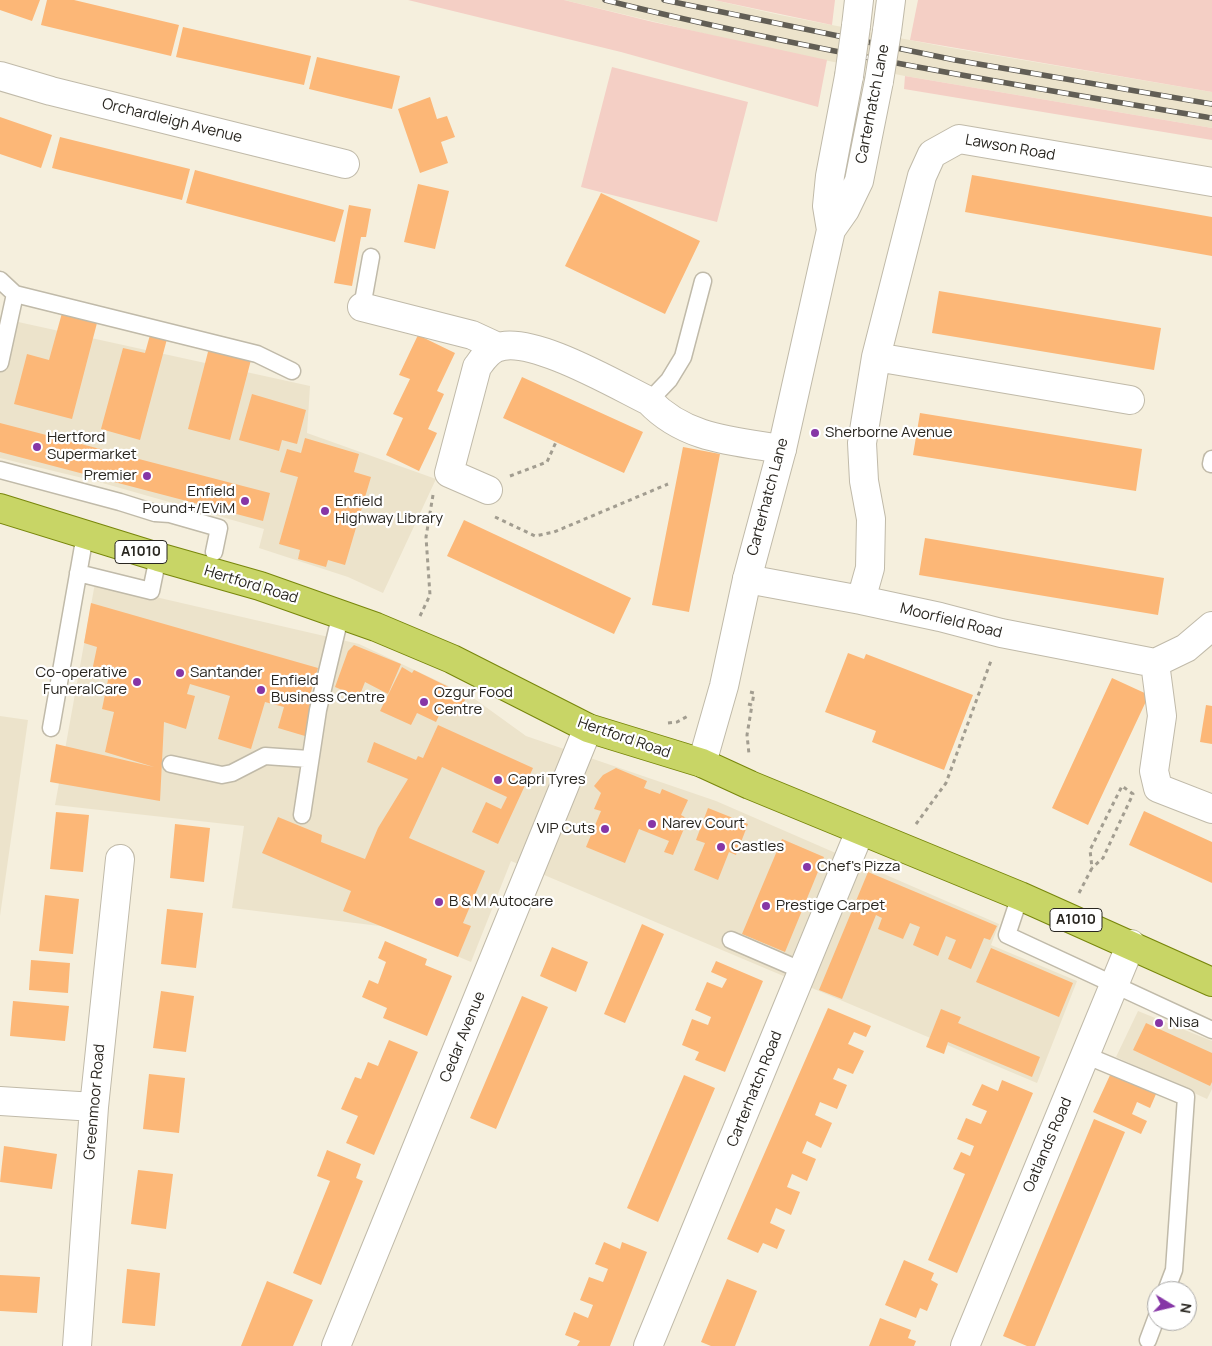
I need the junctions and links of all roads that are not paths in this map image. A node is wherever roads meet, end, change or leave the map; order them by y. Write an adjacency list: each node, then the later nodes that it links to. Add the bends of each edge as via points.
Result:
1 (891, 0): 6 (street, Carterhatch Lane, bridge, via 859,180)
2 (858, 13): 6 (street, Carterhatch Lane, bridge, via 826,206)
3 (0, 76): 4 (street, Orchardleigh Avenue)
4 (346, 164)
5 (1212, 182): 13 (street, Lawson Road, via 959,139 932,154 922,176)
6 (831, 230): 18 (street, Carterhatch Lane)
7 (371, 257): 11 (lane)
8 (0, 280): 10 (lane)
9 (703, 281): 17 (lane, via 683,356 669,380)
10 (15, 294): 14 (lane); 15 (lane, via 256,354)
11 (362, 306): 12 (street, via 472,336)
12 (498, 347): 17 (street, via 525,346 551,353); 20 (street, via 487,353 477,367 449,473)
13 (876, 357): 16 (street); 27 (street, Lawson Road, via 862,443 871,519 870,568)
14 (0, 363)
15 (292, 371)
16 (1130, 400)
17 (649, 401): 18 (street, via 661,414 697,433)
18 (782, 449): 26 (street, Carterhatch Lane)
19 (0, 470): 23 (lane, Hertford Road, via 155,514 170,514 219,528)
20 (488, 490)
21 (0, 508): 22 (main road, Hertford Road / A1010)
22 (85, 535): 24 (main road, Hertford Road / A1010); 25 (lane)
23 (214, 552)
24 (158, 558): 25 (lane, via 150,591); 28 (main road, Hertford Road / A1010, via 260,586)
25 (78, 573): 31 (lane)
26 (747, 578): 27 (street, Moorfield Road); 34 (street, Carterhatch Lane, via 724,686)
27 (861, 600): 30 (street, Moorfield Road, via 1001,633)
28 (341, 614): 32 (main road, Hertford Road / A1010, via 452,659); 33 (lane)
29 (1212, 626): 30 (street, via 1186,648)
30 (1155, 663): 36 (street, via 1162,716 1154,771 1158,788)
31 (51, 728)
32 (588, 728): 34 (main road, Hertford Road / A1010); 54 (street, Cedar Avenue)
33 (309, 759): 35 (lane, via 265,756 222,775); 37 (lane)
34 (702, 763): 38 (main road, Hertford Road / A1010)
35 (170, 764)
36 (1212, 809)
37 (302, 815)
38 (860, 831): 40 (main road, Hertford Road / A1010); 43 (street, Carterhatch Road)
39 (120, 859): 49 (street, Greenmoor Road)
40 (1016, 908): 42 (main road, Hertford Road / A1010, via 1068,917); 45 (lane, via 1007,935)
41 (731, 940): 43 (lane)
42 (1132, 944): 44 (main road, Hertford Road / A1010); 45 (street, Oatlands Road)
43 (803, 971): 55 (street, Carterhatch Road)
44 (1212, 982)
45 (1114, 984): 46 (lane); 47 (street, Oatlands Road)
46 (1212, 1030)
47 (1085, 1055): 50 (lane, via 1186,1097 1174,1270); 56 (street, Oatlands Road)
48 (0, 1101): 49 (street)
49 (94, 1107): 53 (street, Greenmoor Road)
50 (1170, 1281)
51 (1151, 1331): 52 (lane)
52 (1148, 1340)
53 (77, 1346)
54 (336, 1346)
55 (648, 1346)
56 (964, 1346)

